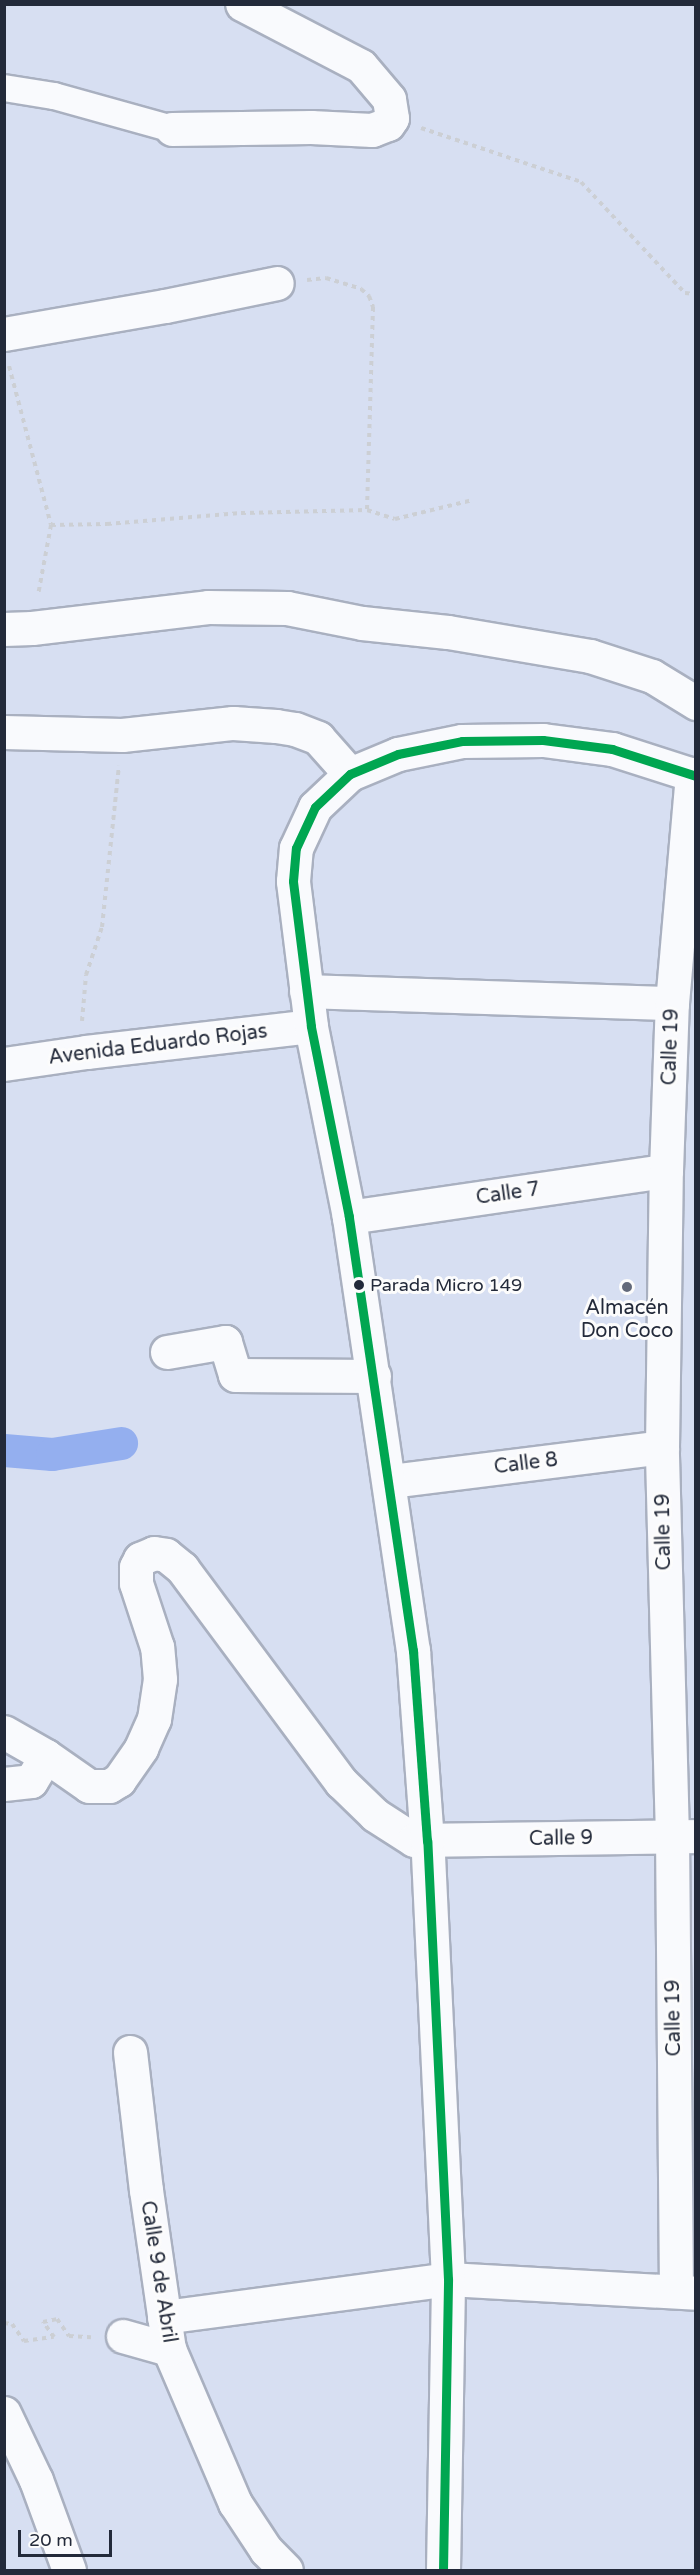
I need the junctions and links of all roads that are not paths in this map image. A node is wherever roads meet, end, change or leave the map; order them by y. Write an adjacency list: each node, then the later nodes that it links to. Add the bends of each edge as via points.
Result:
1 (242, 4): 3 (street, via 361,66 389,99 392,118 383,128 372,130)
2 (4, 88): 3 (street, via 54,96)
3 (172, 129)
4 (277, 283): 5 (street, via 165,306)
5 (6, 347)
6 (18, 628): 7 (street, via 208,607 287,608 362,623 448,632 590,656 652,676)
7 (696, 703)
8 (4, 732): 9 (street, via 122,735 233,723 295,729 318,738)
9 (350, 774): 10 (street, via 399,754 462,741 543,740 612,749); 11 (street, via 315,807 296,848 293,880)
10 (694, 775): 12 (street, Calle 19)
11 (306, 991): 12 (street); 13 (street)
12 (672, 1003): 15 (street, Calle 19)
13 (311, 1026): 14 (street, Avenida Eduardo Rojas); 17 (street)
14 (4, 1064)
15 (682, 1111): 16 (street, Calle 19)
16 (666, 1171): 17 (street, Calle 7); 20 (street, Calle 19)
17 (349, 1217): 19 (street)
18 (167, 1352): 19 (street, via 225,1342 235,1375)
19 (374, 1376): 21 (street)
20 (662, 1447): 21 (street, Calle 8); 25 (street, Calle 19)
21 (390, 1480): 26 (street, via 413,1651)
22 (4, 1732): 23 (street)
23 (46, 1756): 24 (street, via 31,1781); 26 (street, via 89,1786 109,1786 120,1780 141,1748 154,1719 160,1679 157,1647 136,1583 136,1568 140,1558 154,1553 166,1556 182,1568 341,1782 383,1820 414,1840)
24 (4, 1784)
25 (684, 1837): 26 (street, Calle 9); 29 (street, Calle 19)
26 (427, 1841): 28 (street)
27 (130, 2052): 30 (street, Calle 9 de Abril)
28 (448, 2279): 29 (street); 30 (street); 35 (street)
29 (686, 2292)
30 (166, 2333): 31 (street); 34 (street, Calle 9 de Abril, via 235,2503 266,2550)
31 (123, 2336)
32 (4, 2413): 33 (street, via 36,2480)
33 (69, 2571)
34 (286, 2571)
35 (443, 2571)

